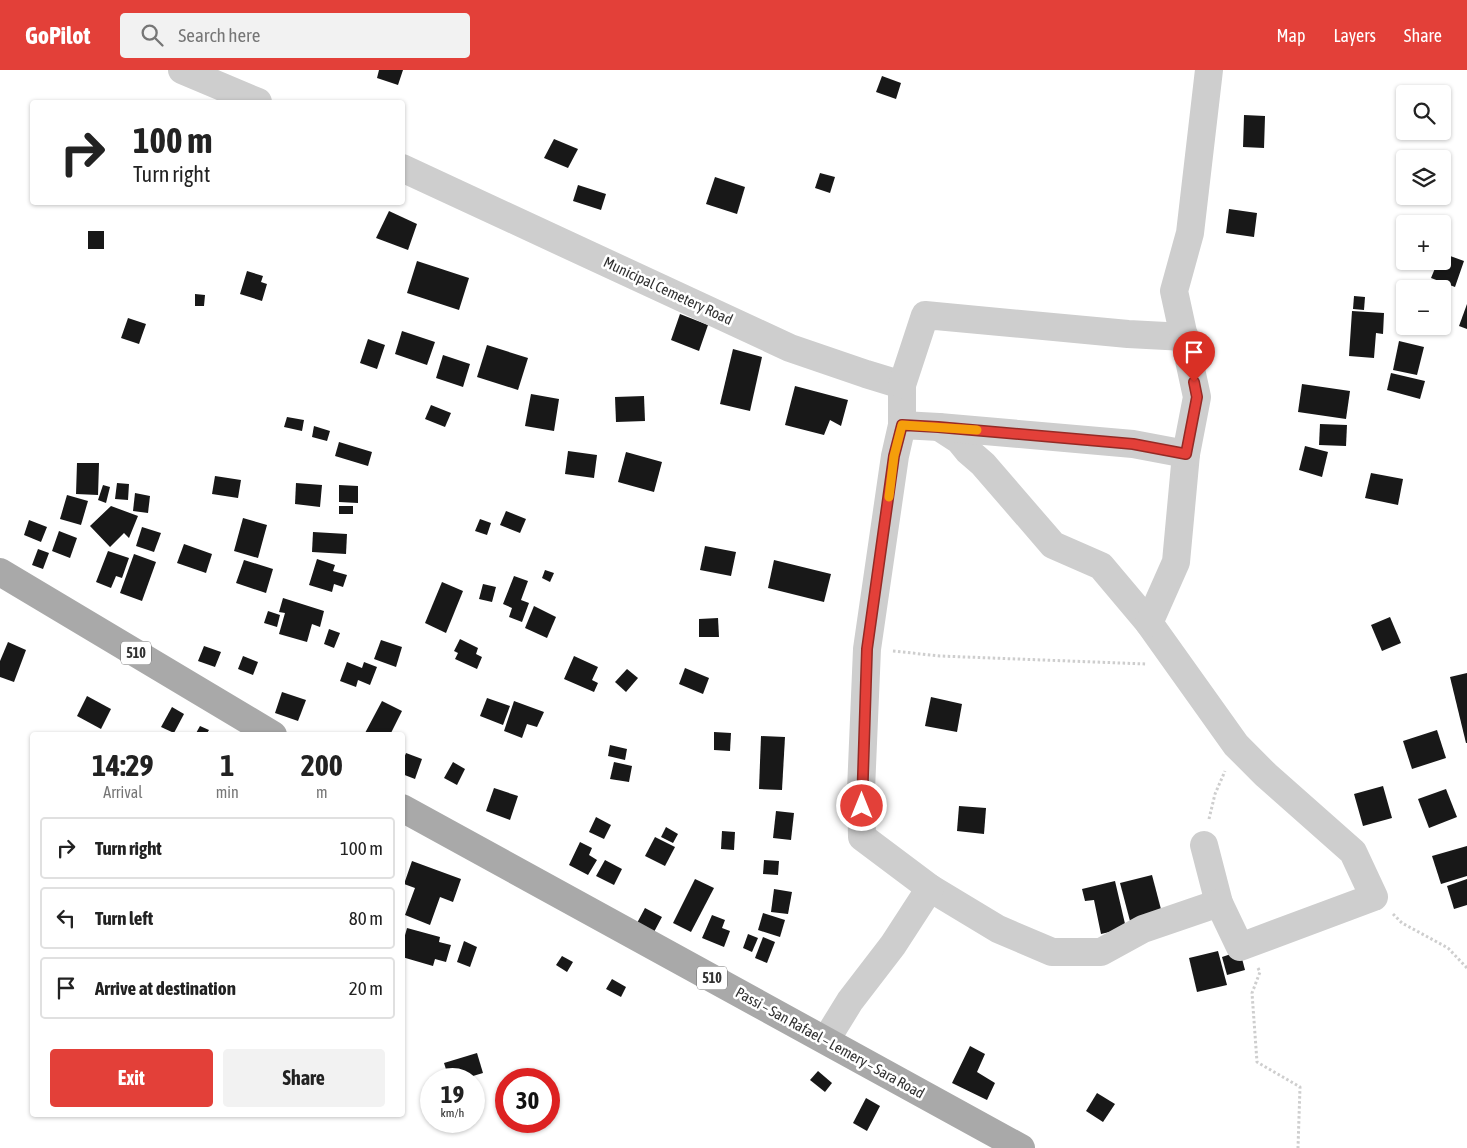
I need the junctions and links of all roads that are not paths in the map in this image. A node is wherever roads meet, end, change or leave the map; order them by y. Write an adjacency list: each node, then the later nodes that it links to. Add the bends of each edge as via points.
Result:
1 (182, 70): 3 (street)
2 (1208, 70): 5 (street, via 1190,233 1174,291)
3 (253, 100)
4 (405, 169): 6 (street, Municipal Cemetery Road, via 790,348)
5 (1185, 337): 6 (street, via 1118,334 925,315); 9 (street, via 1197,397)
6 (902, 385): 7 (street)
7 (902, 425): 8 (street); 15 (street, via 894,456 867,649 862,837)
8 (938, 427): 9 (street, via 1133,444); 11 (street, via 960,440 984,464 1053,545 1101,566)
9 (1186, 454): 11 (street, via 1176,562)
10 (0, 572): 12 (main road, 510)
11 (1150, 623): 16 (street, via 1236,745 1353,852 1374,897 1240,946)
12 (268, 732)
13 (405, 810): 17 (main road, Passi – San Rafael – Lemery – Sara Road / 510)
14 (1204, 845): 16 (street)
15 (930, 888): 16 (street, via 998,929 1052,952 1101,952 1143,929); 17 (street)
16 (1219, 903)
17 (826, 1040): 18 (main road, Passi – San Rafael – Lemery – Sara Road / 510)
18 (1022, 1148)

